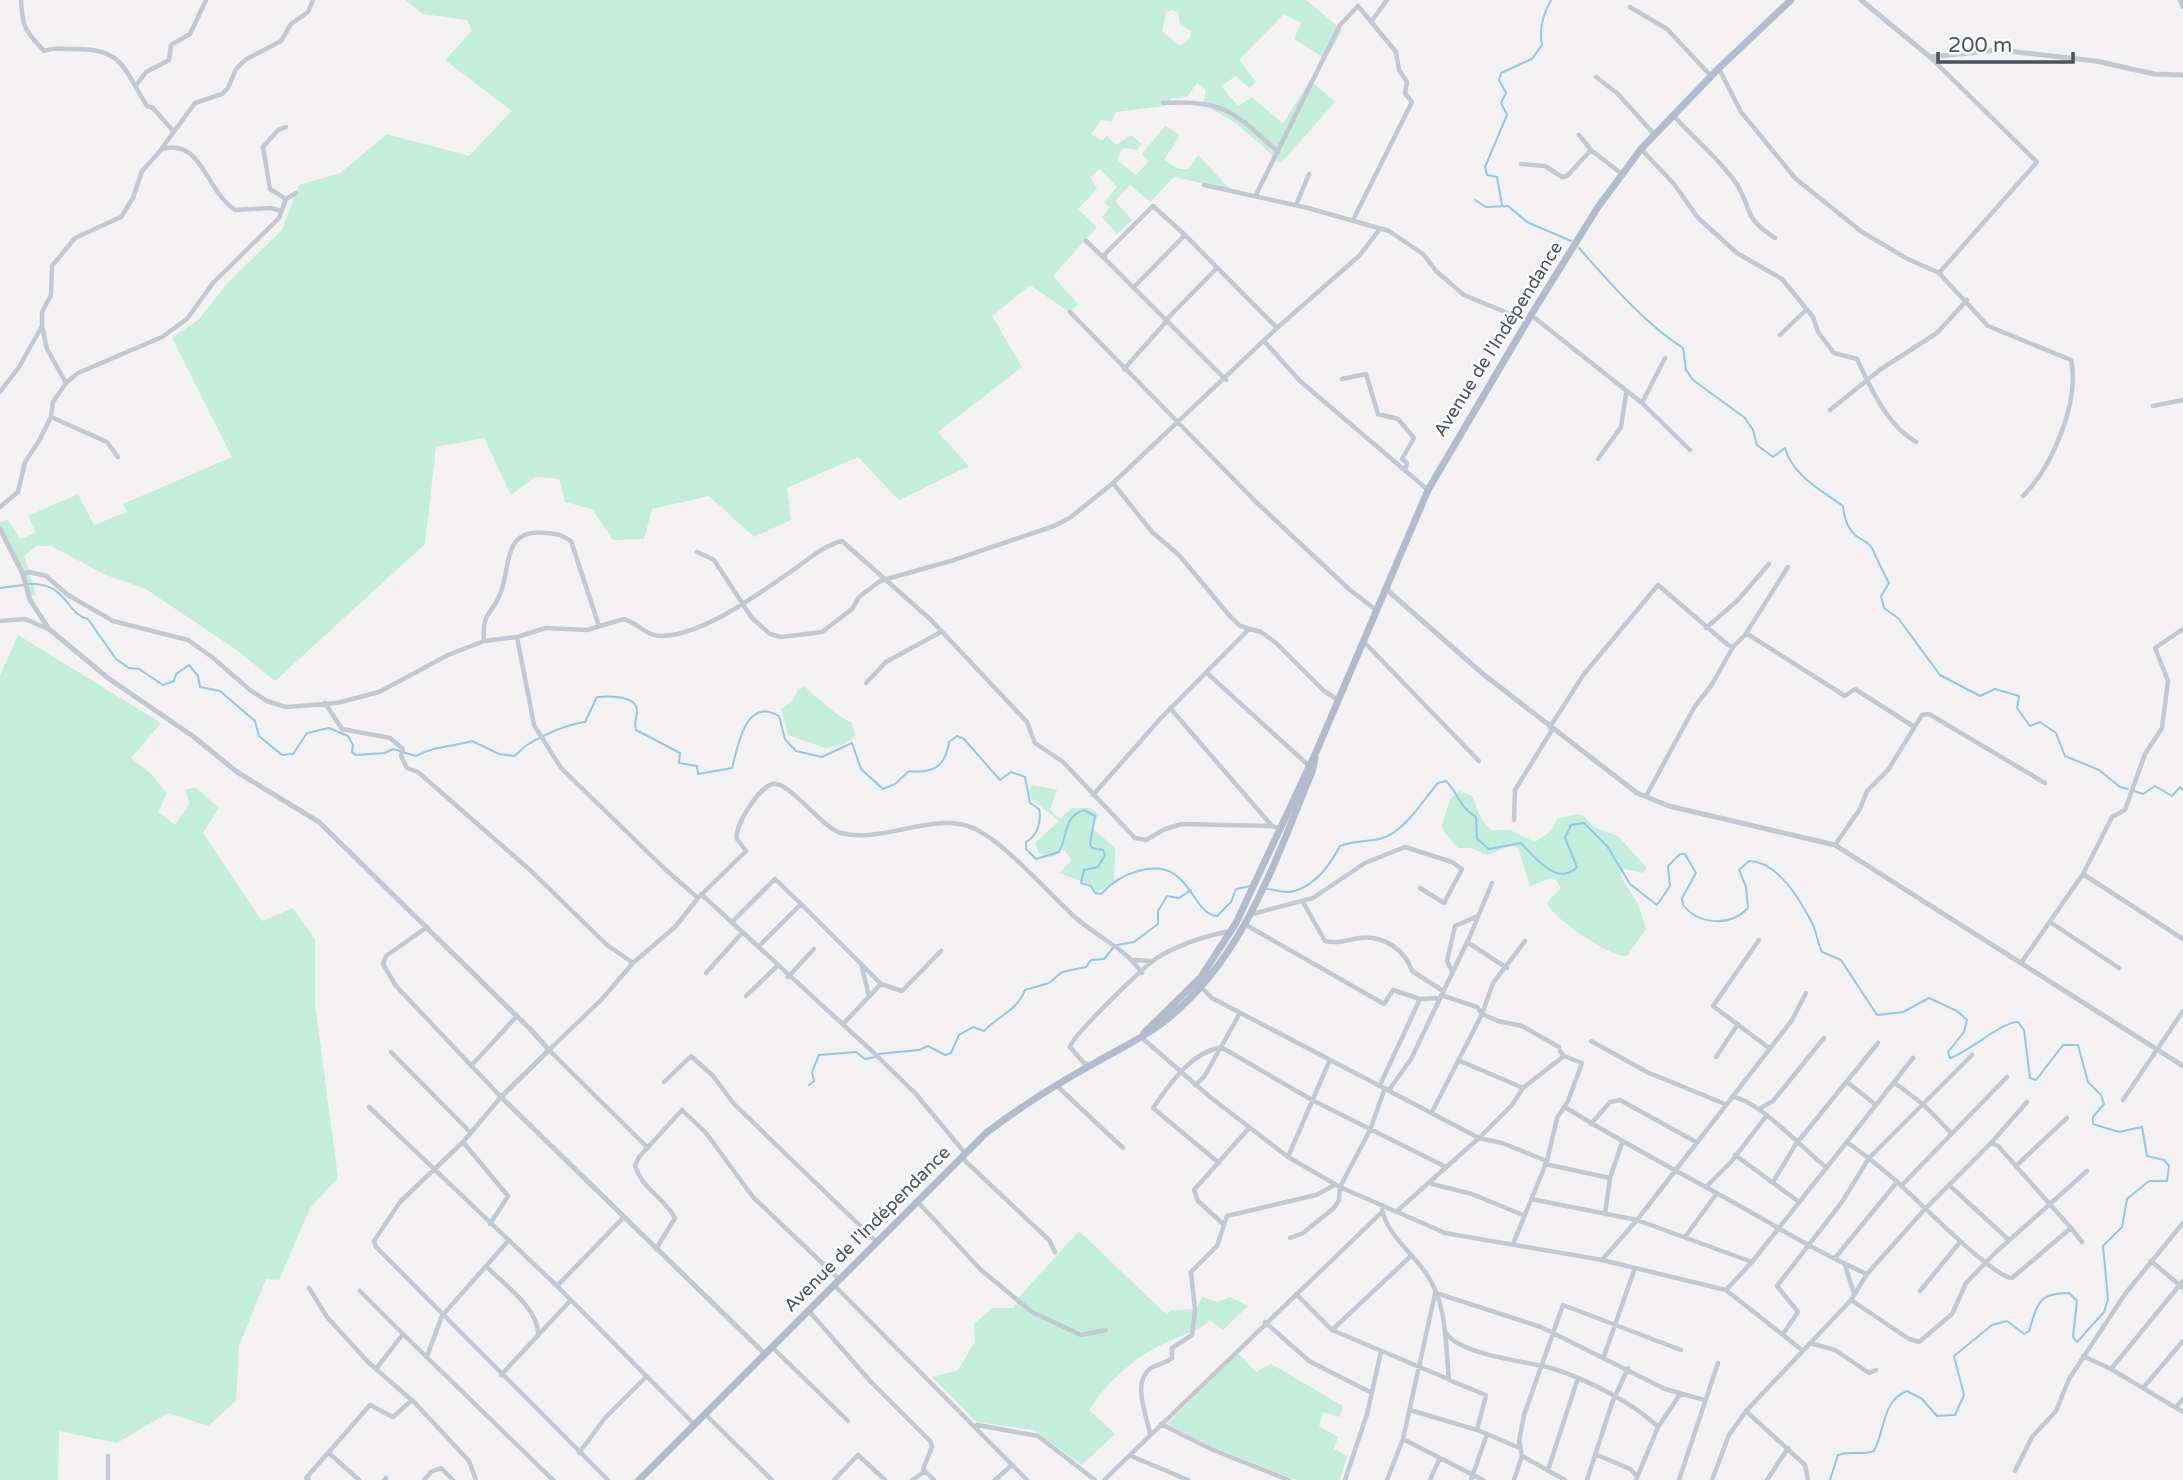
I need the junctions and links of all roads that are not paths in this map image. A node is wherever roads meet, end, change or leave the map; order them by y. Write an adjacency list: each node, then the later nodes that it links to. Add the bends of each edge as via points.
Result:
1 (20, 0): 16 (street, via 30,38 44,51 80,47 111,53)
2 (206, 0): 16 (street, via 190,34 171,46 169,61 146,72)
3 (313, 0): 20 (street, via 281,41 245,60 222,94 195,103)
4 (1387, 0): 10 (street)
5 (1791, 0): 12 (main road, Avenue de l'Indépendance)
6 (1861, 0): 11 (street)
7 (2180, 0): 9 (street)
8 (1630, 7): 14 (street, via 1667,29)
9 (2183, 7)
10 (1371, 22): 26 (street, via 1358,6 1340,25); 36 (street, via 1396,52 1399,71 1407,82 1405,93 1412,102)
11 (1930, 57): 13 (street, via 1998,50); 43 (street, via 2038,162)
12 (1718, 68): 14 (main road, Avenue de l'Indépendance); 43 (street, via 1741,112 1796,178 1862,232)
13 (2183, 75)
14 (1711, 76): 18 (main road, Avenue de l'Indépendance)
15 (1597, 77): 21 (street)
16 (136, 84): 20 (street, via 147,106)
17 (1163, 103): 26 (street, via 1203,101 1229,111)
18 (1673, 114): 21 (main road, Avenue de l'Indépendance); 39 (street, via 1736,184 1754,223)
19 (286, 127): 33 (street, via 264,147 270,189)
20 (174, 132): 23 (street)
21 (1654, 134): 24 (main road, Avenue de l'Indépendance)
22 (1579, 135): 25 (street)
23 (162, 149): 35 (street, via 194,154 212,188 235,210); 50 (street, via 142,171 121,217 75,238 55,260)
24 (1641, 149): 29 (main road, Avenue de l'Indépendance); 46 (street, via 1698,218 1737,253 1783,279)
25 (1591, 150): 27 (street, via 1567,176 1545,166); 29 (street)
26 (1278, 152): 32 (street)
27 (1521, 164)
28 (1310, 174): 34 (street)
29 (1622, 174): 48 (main road, Avenue de l'Indépendance)
30 (1204, 185): 32 (street)
31 (296, 193): 33 (street)
32 (1256, 195): 34 (street)
33 (286, 199): 35 (street)
34 (1296, 205): 36 (street)
35 (281, 211): 59 (street, via 267,231 212,283 181,324)
36 (1353, 220): 37 (street)
37 (1379, 230): 48 (street, via 1410,243 1464,295); 51 (street, via 1360,255)
38 (1185, 235): 41 (street, via 1153,206); 42 (street); 44 (street)
39 (1775, 238)
40 (1086, 241): 41 (street)
41 (1105, 259): 44 (street)
42 (1217, 268): 49 (street); 51 (street)
43 (1939, 273): 45 (street)
44 (1133, 289): 49 (street)
45 (1967, 300): 58 (street, via 1944,327); 75 (street, via 1988,326 2071,360 2068,416 2038,482)
46 (1807, 309): 52 (street); 58 (street, via 1834,353 1853,356)
47 (1070, 312): 55 (street)
48 (1529, 318): 61 (street, via 1571,344); 74 (main road, Avenue de l'Indépendance)
49 (1166, 321): 55 (street); 57 (street)
50 (42, 326): 59 (street, via 45,343); 60 (street)
51 (1277, 328): 53 (street)
52 (1780, 335)
53 (1264, 341): 57 (street); 72 (street, via 1300,381)
54 (1665, 358): 63 (street)
55 (1124, 369): 67 (street)
56 (1342, 379): 72 (street, via 1366,374 1378,414 1398,419 1414,438 1402,459 1407,463)
57 (1226, 380): 67 (street)
58 (1868, 382): 65 (street); 68 (street, via 1895,425)
59 (66, 383): 66 (street, via 53,402)
60 (0, 392)
61 (1626, 393): 63 (street); 71 (street, via 1621,427)
62 (2183, 402): 64 (street)
63 (1642, 403): 69 (street)
64 (2153, 406)
65 (1829, 410)
66 (51, 417): 70 (street, via 107,442); 76 (street, via 25,462 18,492)
67 (1177, 424): 73 (street); 85 (street, via 1310,554)
68 (1916, 442)
69 (1690, 450)
70 (118, 457)
71 (1598, 458)
72 (1405, 471): 74 (street)
73 (1113, 483): 82 (street, via 1054,526); 90 (street, via 1229,615)
74 (1428, 489): 83 (main road, Avenue de l'Indépendance)
75 (2023, 496)
76 (0, 507)
77 (0, 529): 81 (street)
78 (697, 552): 84 (street, via 714,560)
79 (1769, 564): 88 (street)
80 (1788, 567): 93 (street)
81 (23, 574): 89 (street, via 31,601); 101 (street, via 46,576 68,595 113,621 188,640 267,701 286,707)
82 (888, 579): 84 (street, via 842,541); 84 (street, via 868,589 835,624 813,634 770,634 751,618); 92 (street)
83 (1386, 589): 85 (main road, Avenue de l'Indépendance); 104 (street)
84 (743, 602): 87 (street, via 710,621 663,636 645,632 628,620)
85 (1377, 610): 96 (main road, Avenue de l'Indépendance)
86 (0, 621): 89 (street, via 25,619)
87 (599, 626): 94 (street, via 573,631 546,628); 95 (street, via 571,541 564,535 538,532 525,534 511,548 500,592 484,615)
88 (1706, 628): 97 (street); 104 (street, via 1658,585 1584,674)
89 (49, 629): 125 (street, via 237,772 312,817)
90 (1249, 629): 98 (street); 100 (street, via 1276,643)
91 (2183, 629): 114 (street, via 2155,648 2168,684 2162,728 2145,754 2130,801 2112,817)
92 (941, 632): 99 (street, via 886,662); 109 (street, via 1027,722 1035,743 1063,762)
93 (1745, 635): 97 (street); 103 (street, via 1845,696 1854,689)
94 (517, 637): 95 (street); 117 (street, via 534,725 561,768 666,870)
95 (484, 641): 101 (street, via 379,692)
96 (1364, 642): 100 (main road, Avenue de l'Indépendance); 106 (street)
97 (1733, 647): 110 (street)
98 (1207, 673): 102 (street); 107 (street)
99 (866, 683)
100 (1338, 700): 105 (main road, Avenue de l'Indépendance)
101 (324, 703): 138 (street, via 342,729 390,738 402,752 407,768 418,772 607,945)
102 (1170, 708): 109 (street); 112 (street)
103 (1913, 726): 108 (street, via 1929,714); 113 (street)
104 (1551, 729): 110 (street, via 1603,770); 111 (street, via 1515,790)
105 (1317, 750): 107 (main road, Avenue de l'Indépendance); 120 (main road, Avenue de l'Indépendance)
106 (1479, 761)
107 (1308, 765): 112 (main road, Avenue de l'Indépendance)
108 (2045, 783)
109 (1093, 795): 112 (street, via 1141,841 1182,824)
110 (1646, 796): 113 (street, via 1681,809)
111 (1514, 820)
112 (1275, 827): 126 (main road, Avenue de l'Indépendance)
113 (1835, 845): 139 (street)
114 (2083, 874): 123 (street); 128 (street)
115 (1492, 883): 121 (street)
116 (1420, 888): 118 (street, via 1444,902 1462,869 1405,847 1364,863)
117 (700, 896): 122 (street); 136 (street, via 746,851 737,839 739,823 767,787 777,784 842,833 955,822 976,829 1079,921); 138 (street, via 675,926)
118 (1303, 902): 120 (street); 150 (street, via 1325,941 1369,937 1385,942 1408,958 1412,971)
119 (801, 904): 122 (street, via 775,879); 132 (street); 135 (street)
120 (1252, 914): 124 (main road, Avenue de l'Indépendance)
121 (1476, 917): 131 (street); 143 (street, via 1455,926 1447,961)
122 (732, 922): 127 (street)
123 (2050, 922): 139 (street); 142 (street)
124 (1246, 926): 148 (main road, Avenue de l'Indépendance); 153 (street, via 1384,1004 1393,990)
125 (426, 927): 157 (street); 176 (street, via 386,956 383,964 396,986)
126 (1233, 931): 137 (street, via 1178,946); 160 (main road, Avenue de l'Indépendance, via 1200,977)
127 (742, 933): 132 (street); 144 (street)
128 (2183, 939)
129 (1759, 940): 159 (street, via 1713,1006)
130 (1525, 941): 141 (street)
131 (1467, 943): 141 (street); 143 (street)
132 (758, 947): 140 (street)
133 (814, 949): 146 (street)
134 (941, 951): 147 (street, via 902,992)
135 (859, 960): 147 (street); 152 (street)
136 (1133, 960): 137 (street); 145 (street)
137 (1152, 961): 145 (street)
138 (633, 963): 167 (street)
139 (2021, 963): 166 (street)
140 (777, 967): 146 (street); 151 (street)
141 (1507, 968): 156 (street, via 1493,983)
142 (2119, 968)
143 (1452, 972): 150 (street)
144 (706, 973)
145 (1142, 973): 175 (street, via 1083,1025 1069,1044 1073,1054)
146 (788, 977): 158 (street)
147 (881, 984): 152 (street)
148 (1201, 987): 155 (street); 160 (main road, Avenue de l'Indépendance)
149 (1806, 993): 165 (street)
150 (1441, 995): 153 (street); 156 (street, via 1476,1007); 185 (street, via 1410,1059)
151 (746, 996)
152 (869, 997): 158 (street)
153 (1420, 999): 185 (street)
154 (2183, 1011): 166 (street)
155 (1240, 1013): 164 (street); 174 (street)
156 (1482, 1014): 169 (street, via 1522,1026); 173 (street)
157 (517, 1016): 167 (street); 176 (street)
158 (843, 1024): 216 (street, via 915,1093)
159 (1738, 1024): 165 (street); 171 (street)
160 (1142, 1035): 175 (main road, Avenue de l'Indépendance); 178 (street)
161 (1824, 1038): 197 (street, via 1771,1103)
162 (1591, 1041): 192 (street, via 1647,1072)
163 (1878, 1043): 181 (street)
164 (1221, 1047): 178 (street, via 1200,1055); 184 (street); 189 (street)
165 (1769, 1048): 188 (street)
166 (2158, 1048): 177 (street); 190 (street)
167 (549, 1049): 187 (street); 214 (street)
168 (391, 1052): 204 (street)
169 (1561, 1052): 186 (street); 196 (street, via 1582,1063)
170 (1972, 1055): 194 (street)
171 (1716, 1057)
172 (1913, 1058): 182 (street)
173 (1458, 1059): 186 (street); 198 (street)
174 (1329, 1062): 185 (street); 189 (street)
175 (1091, 1065): 183 (main road, Avenue de l'Indépendance)
176 (471, 1066): 187 (street)
177 (2183, 1066)
178 (1181, 1071): 184 (street); 220 (street, via 1153,1108)
179 (2007, 1077): 205 (street)
180 (664, 1082): 255 (street, via 691,1056)
181 (1847, 1082): 193 (street); 212 (street)
182 (1895, 1083): 193 (street); 194 (street)
183 (1056, 1085): 213 (street); 216 (main road, Avenue de l'Indépendance)
184 (1195, 1085): 202 (street)
185 (1385, 1088): 198 (street); 203 (street)
186 (1523, 1088): 206 (street)
187 (502, 1097): 204 (street); 244 (street)
188 (1732, 1097): 192 (street); 197 (street, via 1747,1099)
189 (1312, 1100): 203 (street); 217 (street)
190 (2123, 1100)
191 (2027, 1102): 211 (street)
192 (1725, 1104): 208 (street)
193 (1876, 1105): 210 (street)
194 (1924, 1105): 205 (street); 218 (street)
195 (369, 1107): 224 (street)
196 (1565, 1107): 201 (street); 219 (street, via 1557,1118)
197 (1760, 1108): 199 (street)
198 (1432, 1112): 206 (street)
199 (1767, 1115): 212 (street); 215 (street)
200 (2067, 1118): 221 (street)
201 (1591, 1124): 208 (street, via 1610,1102 1620,1100); 209 (street)
202 (1249, 1128): 217 (street); 220 (street)
203 (1370, 1130): 222 (street); 232 (street)
204 (471, 1133): 207 (street)
205 (1951, 1133): 230 (street)
206 (1479, 1139): 219 (street, via 1502,1143); 222 (street)
207 (463, 1142): 224 (street); 247 (street, via 507,1193 507,1200)
208 (1696, 1142): 226 (street)
209 (1622, 1143): 226 (street); 227 (street)
210 (1848, 1143): 218 (street); 223 (street)
211 (1991, 1143): 221 (street); 231 (street)
212 (1796, 1144): 223 (street); 228 (street)
213 (1123, 1148)
214 (648, 1149): 260 (street, via 635,1165 639,1177 674,1218); 272 (street, via 682,1110 706,1133 753,1197)
215 (1735, 1154): 228 (street); 233 (street)
216 (963, 1155): 236 (main road, Avenue de l'Indépendance); 261 (street, via 1049,1240)
217 (1288, 1157): 232 (street)
218 (1870, 1158): 230 (street); 259 (street, via 1842,1202)
219 (1546, 1162): 227 (street); 235 (street)
220 (1219, 1163): 248 (street, via 1194,1194)
221 (2016, 1166): 238 (street)
222 (1446, 1167): 229 (street)
223 (1826, 1167): 237 (street)
224 (433, 1170): 247 (street); 285 (street, via 400,1202 374,1241)
225 (2087, 1171): 238 (street)
226 (1674, 1172): 233 (street); 245 (street)
227 (1610, 1178): 242 (street)
228 (1773, 1182): 237 (street)
229 (1431, 1184): 241 (street); 243 (street, via 1472,1194)
230 (1899, 1184): 240 (street); 263 (street)
231 (1949, 1185): 240 (street); 254 (street)
232 (1337, 1186): 239 (street); 248 (street, via 1232,1213); 252 (street, via 1339,1200 1334,1208)
233 (1706, 1187): 234 (street)
234 (1717, 1193): 250 (street); 251 (street)
235 (1531, 1199): 242 (street); 243 (street)
236 (916, 1200): 255 (main road, Avenue de l'Indépendance); 288 (street, via 981,1270 1032,1312 1081,1335)
237 (1800, 1202): 250 (street)
238 (2049, 1203): 249 (street); 254 (street)
239 (1382, 1209): 241 (street); 262 (street); 280 (street)
240 (1926, 1209): 256 (street); 271 (street)
241 (1397, 1211): 258 (street, via 1445,1233)
242 (1605, 1214): 245 (street)
243 (1523, 1215): 258 (street)
244 (624, 1217): 260 (street); 274 (street)
245 (1637, 1220): 251 (street); 264 (street)
246 (2183, 1223): 265 (street)
247 (489, 1224): 253 (street)
248 (1223, 1225): 335 (street, via 1217,1246 1191,1272 1192,1335 1172,1348 1172,1358 1144,1376 1143,1402)
249 (2071, 1228): 257 (street); 267 (street, via 2012,1278 2001,1276)
250 (1777, 1231): 259 (street); 266 (street)
251 (1685, 1237): 266 (street)
252 (1290, 1238)
253 (509, 1240): 269 (street); 274 (street)
254 (2009, 1240): 267 (street)
255 (877, 1242): 272 (main road, Avenue de l'Indépendance)
256 (1960, 1242): 267 (street); 278 (street)
257 (2082, 1242)
258 (1513, 1244): 264 (street)
259 (1806, 1245): 263 (street); 293 (street, via 1777,1286 1798,1312)
260 (656, 1249): 301 (street)
261 (1055, 1252)
262 (1411, 1255): 279 (street); 289 (street)
263 (1835, 1258): 268 (street)
264 (1602, 1260): 270 (street)
265 (2151, 1261): 273 (street); 304 (street)
266 (1752, 1262): 276 (street)
267 (1986, 1262): 282 (street, via 1966,1283 1951,1314 1919,1342)
268 (1845, 1264): 271 (street); 281 (street)
269 (486, 1266): 285 (street); 294 (street, via 527,1308 538,1328)
270 (1635, 1268): 276 (street); 287 (street)
271 (1867, 1274): 281 (street)
272 (836, 1281): 284 (main road, Avenue de l'Indépendance); 331 (street)
273 (2182, 1285): 310 (street)
274 (557, 1286): 283 (street)
275 (309, 1288): 309 (street, via 318,1307)
276 (1726, 1290): 293 (street)
277 (360, 1291): 292 (street)
278 (1920, 1291)
279 (1435, 1293): 290 (street, via 1445,1316); 291 (street); 306 (street)
280 (1296, 1294): 286 (street); 289 (street)
281 (1854, 1294): 282 (street)
282 (1851, 1300): 296 (street)
283 (570, 1301): 294 (street); 313 (street)
284 (808, 1310): 297 (main road, Avenue de l'Indépendance); 349 (street, via 930,1441)
285 (442, 1316): 302 (street); 312 (street)
286 (1265, 1322): 317 (street, via 1309,1361); 330 (street)
287 (1614, 1325): 291 (street, via 1563,1305); 298 (street); 303 (street)
288 (1106, 1330)
289 (1332, 1330): 300 (street)
290 (1445, 1332): 307 (street, via 1454,1341); 314 (street)
291 (1552, 1332): 303 (street); 307 (street, via 1544,1363)
292 (403, 1334): 302 (street); 309 (street)
293 (1783, 1334): 299 (street)
294 (537, 1339): 312 (street)
295 (2183, 1341): 316 (street)
296 (1810, 1343): 299 (street); 311 (street, via 1835,1350 1870,1373)
297 (772, 1348): 301 (main road, Avenue de l'Indépendance); 328 (street)
298 (1681, 1350)
299 (1802, 1350): 325 (street)
300 (1381, 1352): 306 (street); 317 (street)
301 (765, 1354): 327 (main road, Avenue de l'Indépendance)
302 (427, 1356): 359 (street)
303 (1604, 1356): 308 (street)
304 (2083, 1356): 310 (street); 348 (street, via 2056,1411 2032,1437)
305 (1718, 1363): 322 (street)
306 (1419, 1367): 314 (street); 324 (street)
307 (1538, 1368): 315 (street, via 1551,1368); 337 (street)
308 (1628, 1368): 318 (street); 319 (street)
309 (376, 1369): 321 (street)
310 (2111, 1369): 316 (street)
311 (1876, 1370)
312 (501, 1375): 340 (street)
313 (646, 1377): 329 (street); 340 (street, via 605,1418)
314 (1448, 1380): 333 (street, via 1486,1395)
315 (1577, 1381): 319 (street); 347 (street)
316 (2143, 1388): 323 (street)
317 (1372, 1393): 372 (street)
318 (1681, 1393): 322 (street); 332 (street)
319 (1616, 1397): 332 (street); 341 (street)
320 (2183, 1399): 323 (street)
321 (412, 1400): 339 (street, via 393,1417 370,1405); 358 (street, via 469,1461)
322 (1704, 1400): 379 (street)
323 (2176, 1407): 326 (street)
324 (1410, 1410): 333 (street); 336 (street)
325 (1746, 1411): 338 (street); 380 (street, via 1729,1435)
326 (2183, 1412)
327 (705, 1413): 329 (main road, Avenue de l'Indépendance); 361 (street)
328 (848, 1421)
329 (694, 1424): 352 (main road, Avenue de l'Indépendance)
330 (1161, 1424): 335 (street); 371 (street)
331 (976, 1425): 346 (street); 368 (street, via 1038,1436)
332 (1658, 1427): 351 (street)
333 (1477, 1430): 334 (street)
334 (1487, 1434): 337 (street); 350 (street)
335 (1150, 1435): 343 (street)
336 (1403, 1439): 345 (street); 373 (street)
337 (1520, 1448): 344 (street)
338 (1788, 1448): 381 (street); 382 (street, via 1805,1465)
339 (329, 1453): 354 (street, via 306,1478); 355 (street)
340 (579, 1453): 360 (street)
341 (1595, 1454): 351 (street, via 1630,1469); 378 (street)
342 (108, 1456): 353 (street)
343 (1131, 1456): 369 (street); 370 (street)
344 (1522, 1456): 347 (street); 376 (street)
345 (1440, 1458): 350 (street); 374 (street)
346 (1012, 1465): 366 (street); 367 (street)
347 (1548, 1470): 377 (street)
348 (2015, 1471)
349 (924, 1472): 364 (street); 365 (street)
350 (1472, 1477): 375 (street)
351 (1636, 1478)
352 (642, 1479)
353 (108, 1480)
354 (309, 1480)
355 (359, 1480)
356 (424, 1480): 357 (street, via 441,1468)
357 (453, 1480)
358 (476, 1480)
359 (553, 1480)
360 (608, 1480)
361 (772, 1480)
362 (834, 1480): 363 (street, via 858,1455)
363 (885, 1480)
364 (912, 1480)
365 (934, 1480)
366 (995, 1480)
367 (1027, 1480)
368 (1095, 1480)
369 (1104, 1480)
370 (1188, 1480)
371 (1289, 1480)
372 (1345, 1480)
373 (1387, 1480)
374 (1430, 1480)
375 (1483, 1480)
376 (1514, 1480)
377 (1565, 1480)
378 (1587, 1480)
379 (1679, 1480)
380 (1712, 1480)
381 (1767, 1480)
382 (1808, 1480)

